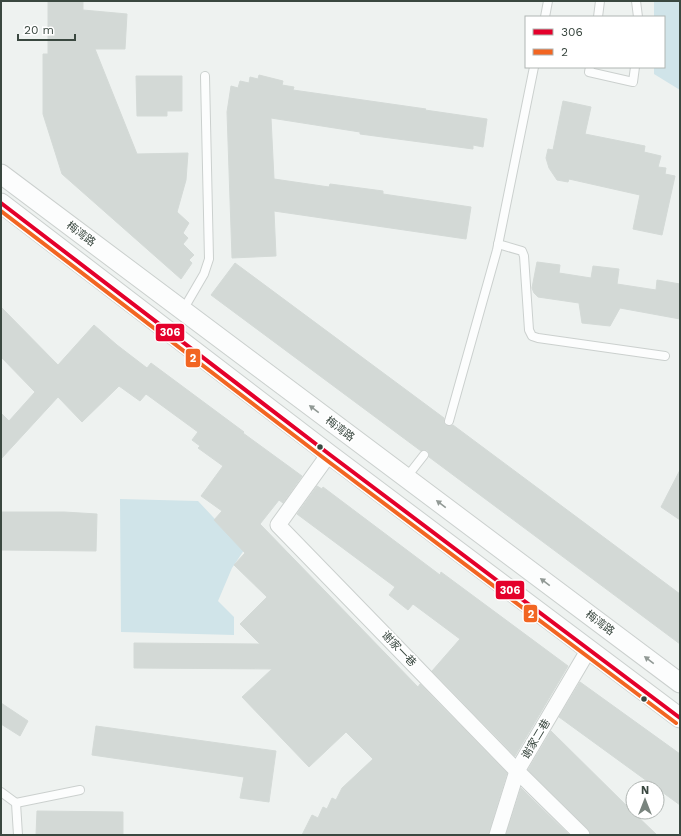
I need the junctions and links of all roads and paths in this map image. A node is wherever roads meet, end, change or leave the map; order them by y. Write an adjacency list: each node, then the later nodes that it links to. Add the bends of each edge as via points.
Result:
1 (548, 1): 4 (lane)
2 (600, 1): 5 (lane)
3 (636, 1): 6 (lane)
4 (545, 16)
5 (598, 16)
6 (638, 16)
7 (534, 68): 13 (lane)
8 (590, 68): 9 (lane, via 589,72 633,82)
9 (635, 68)
10 (205, 76): 14 (lane, via 209,259 204,274)
11 (1, 174): 14 (street, 梅湾路)
12 (1, 203): 17 (street)
13 (498, 244): 15 (lane, via 522,251 524,256 529,330 532,336); 16 (lane)
14 (183, 310): 19 (street, 梅湾路, one-way to 14)
15 (665, 356)
16 (449, 421)
17 (329, 454): 20 (street); 23 (street, 谢家一巷, via 278,525)
18 (424, 455): 19 (lane)
19 (406, 478): 21 (street, 梅湾路, one-way to 19)
20 (589, 650): 22 (street); 23 (street, 谢家二巷)
21 (680, 683)
22 (680, 718)
23 (517, 771): 28 (street, 谢家二巷); 29 (street, 谢家一巷)
24 (80, 790): 26 (lane)
25 (1, 792): 26 (lane)
26 (16, 803): 27 (lane)
27 (18, 835)
28 (497, 835)
29 (582, 835)

